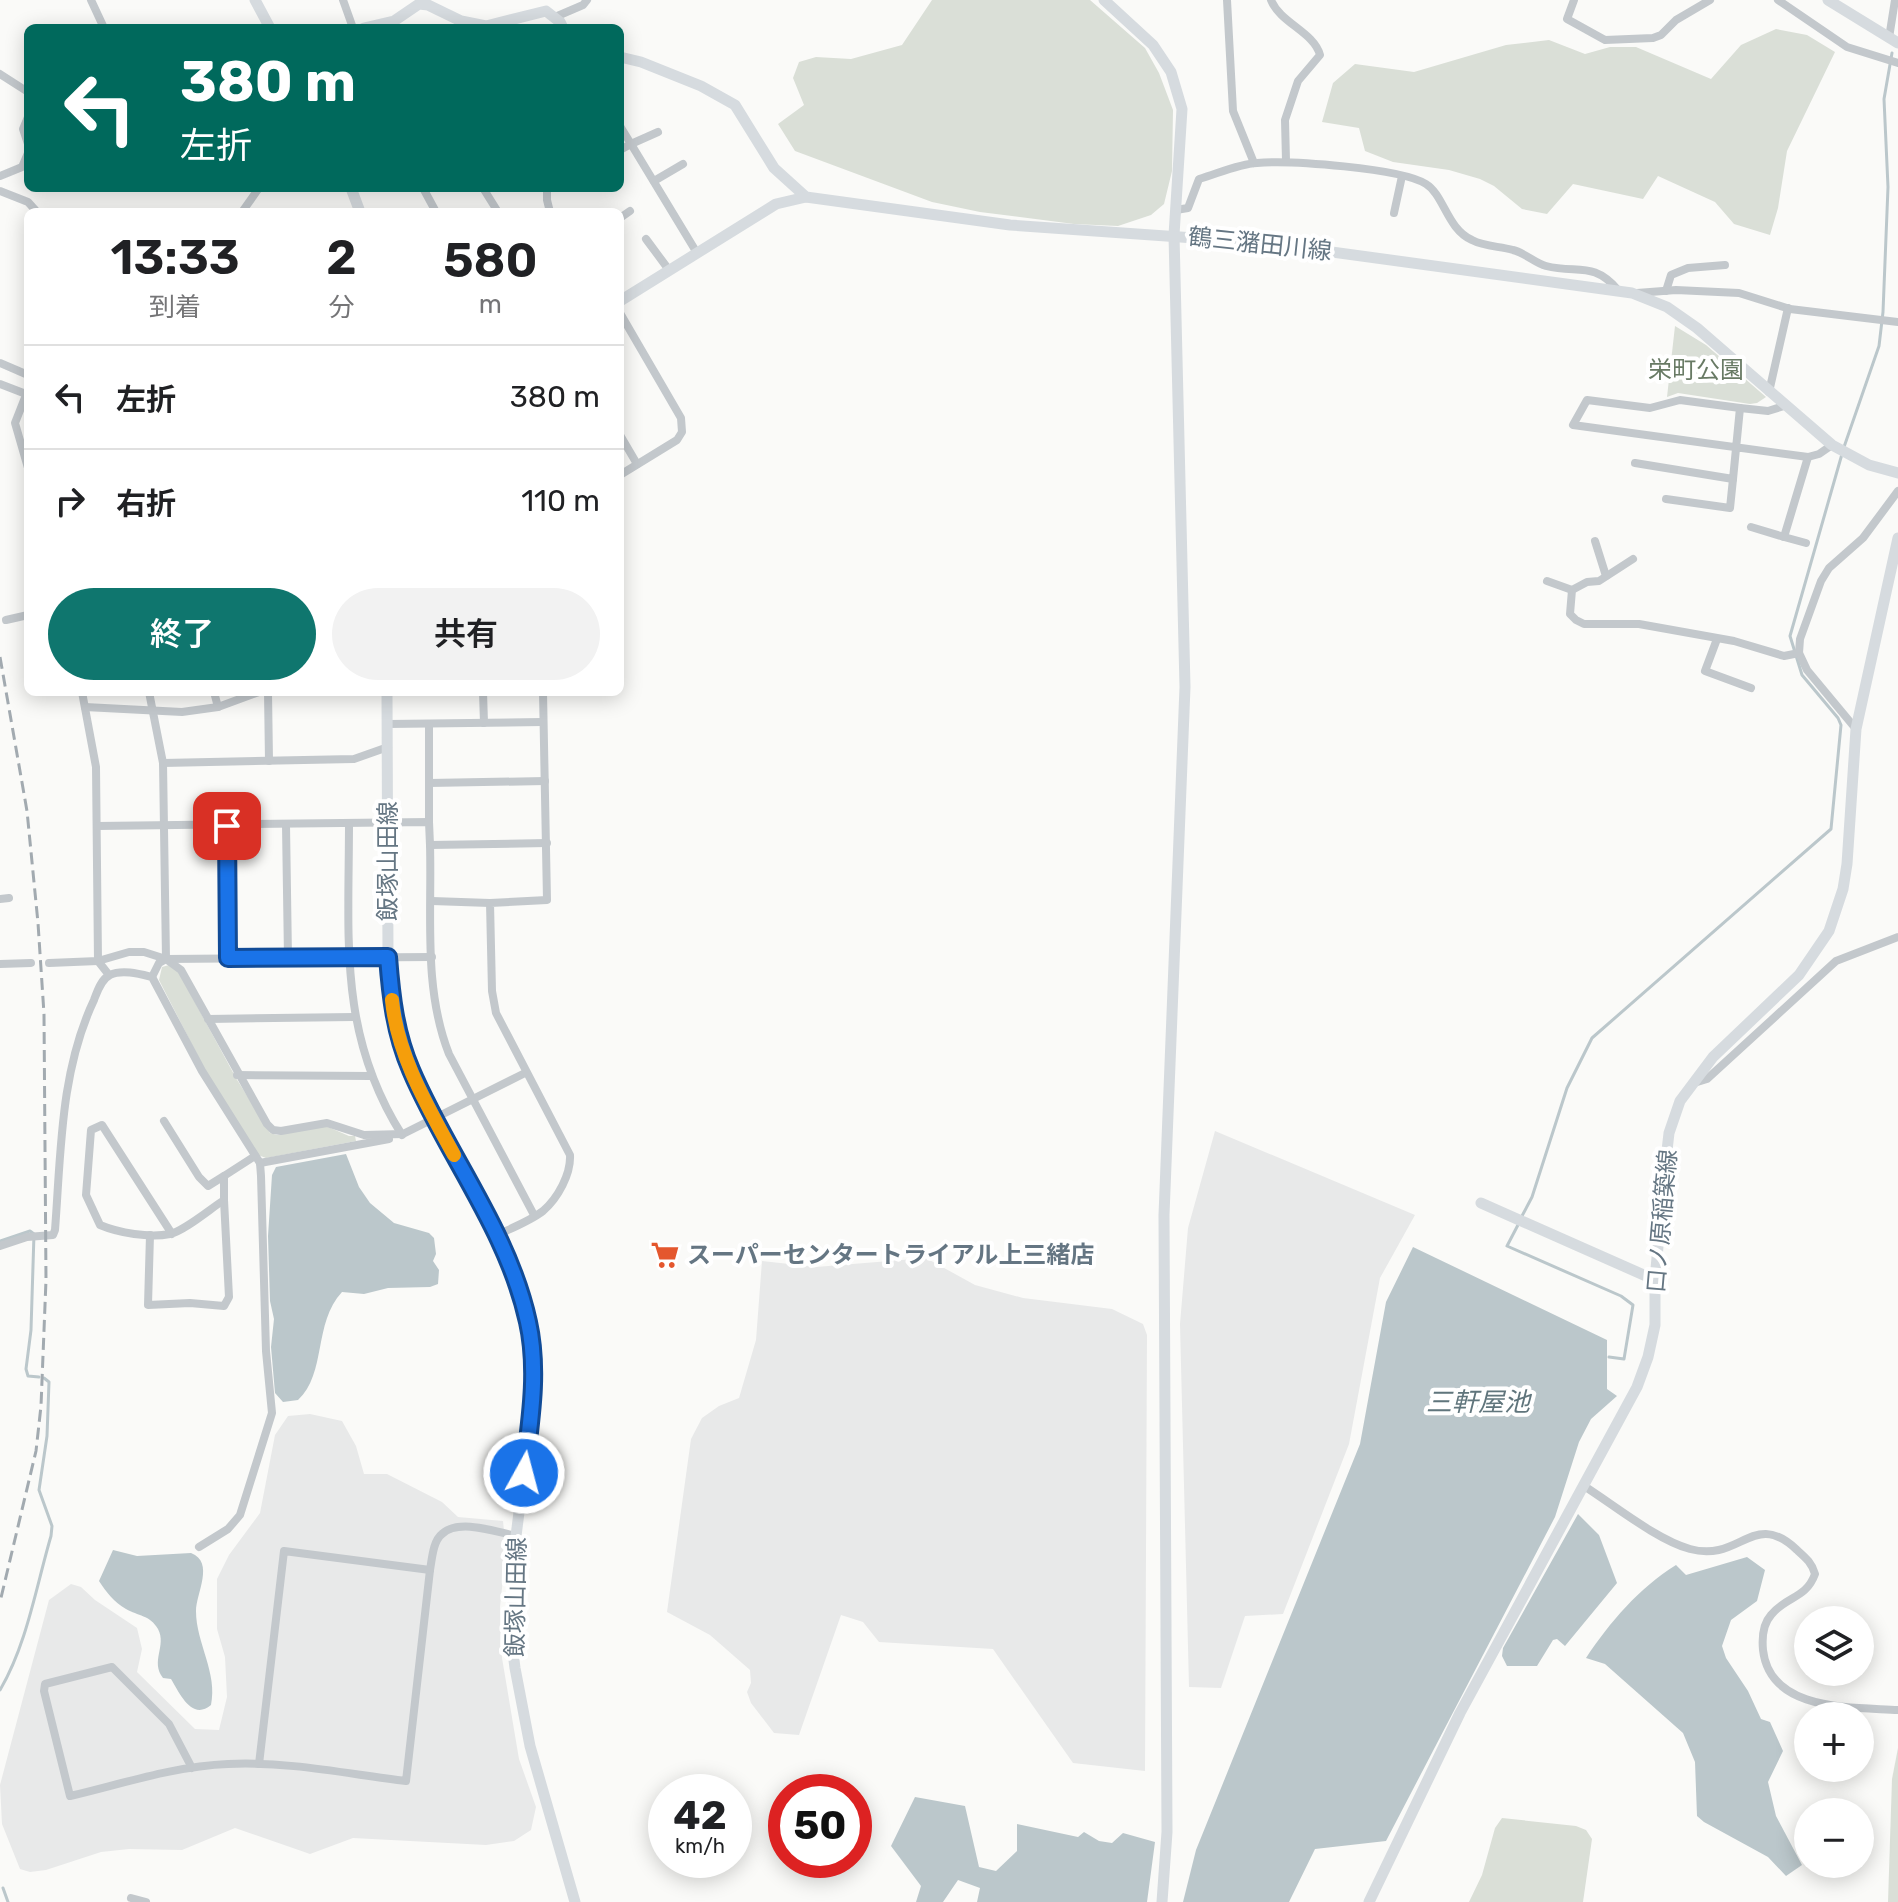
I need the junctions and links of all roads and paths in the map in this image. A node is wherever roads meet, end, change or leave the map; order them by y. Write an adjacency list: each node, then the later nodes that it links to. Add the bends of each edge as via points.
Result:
1 (91, 0): 15 (street)
2 (255, 0): 16 (main road)
3 (343, 0): 17 (street)
4 (587, 0): 14 (street)
5 (1104, 0): 41 (main road, via 1153,45 1171,72 1182,109)
6 (1227, 0): 33 (street, via 1233,111)
7 (1271, 0): 31 (street, via 1320,55 1298,81 1285,120)
8 (1574, 0): 9 (street, via 1567,19 1605,40 1661,35)
9 (1710, 0)
10 (1778, 0): 24 (street, via 1847,47)
11 (1828, 0): 22 (main road)
12 (1895, 0): 22 (street)
13 (418, 2): 18 (main road, via 394,21); 19 (main road)
14 (555, 17): 20 (main road, via 535,12); 21 (main road)
15 (102, 24)
16 (268, 24)
17 (352, 24)
18 (381, 24)
19 (476, 24)
20 (493, 24)
21 (560, 24)
22 (1894, 40)
23 (624, 58): 39 (main road, via 701,86 735,105 774,168)
24 (1898, 63)
25 (0, 74): 26 (street)
26 (24, 89)
27 (658, 132): 29 (street)
28 (624, 133): 29 (street)
29 (631, 144): 30 (street); 37 (street)
30 (624, 148)
31 (1286, 161): 33 (street); 36 (street)
32 (24, 162): 35 (street)
33 (1254, 163): 41 (street, via 1199,179 1188,208)
34 (683, 164): 37 (street)
35 (0, 176)
36 (1402, 176): 43 (street); 50 (street, via 1426,184 1445,214 1473,241 1512,249 1547,266 1586,268)
37 (654, 181): 47 (street)
38 (0, 191): 40 (street)
39 (806, 197): 45 (main road, 鶴三潴田川線, via 1010,225); 47 (main road, via 776,204)
40 (33, 208)
41 (1176, 210): 45 (main road)
42 (630, 211): 44 (street)
43 (1394, 213)
44 (624, 215)
45 (1174, 235): 50 (main road, 鶴三潴田川線); 166 (main road, via 1185,687 1164,1215 1167,1832)
46 (646, 239): 49 (street)
47 (697, 253): 49 (main road)
48 (1725, 265): 51 (street, via 1678,271)
49 (669, 270): 53 (main road)
50 (1618, 290): 52 (main road, 鶴三潴田川線)
51 (1666, 291): 52 (street); 54 (street, via 1739,293)
52 (1632, 293): 61 (main road, 鶴三潴田川線, via 1667,307 1697,328)
53 (624, 298)
54 (1788, 308): 56 (street); 61 (street)
55 (624, 320): 71 (street, via 681,418 677,440)
56 (1898, 322)
57 (0, 363): 58 (street)
58 (24, 373)
59 (0, 384): 60 (street)
60 (24, 391)
61 (1769, 393): 63 (main road, 鶴三潴田川線)
62 (24, 400): 68 (street, via 15,423)
63 (1784, 406): 64 (street, via 1768,411); 66 (main road, 鶴三潴田川線)
64 (1740, 408): 67 (street); 67 (street, via 1680,400 1650,408 1587,400 1573,425)
65 (624, 442): 71 (street)
66 (1832, 445): 69 (street); 73 (main road, 鶴三潴田川線)
67 (1736, 447): 69 (street); 74 (street)
68 (24, 454)
69 (1808, 457): 78 (street)
70 (1635, 463): 74 (street)
71 (637, 464): 72 (street)
72 (624, 472)
73 (1898, 473)
74 (1733, 479): 76 (street, via 1730,508)
75 (1898, 491): 89 (street, via 1821,581)
76 (1666, 499)
77 (1751, 527): 78 (street)
78 (1784, 537): 81 (street)
79 (1898, 538): 106 (main road, 口ノ原稲築線)
80 (1595, 541): 83 (street)
81 (1806, 543)
82 (1633, 559): 83 (street)
83 (1606, 576): 85 (street)
84 (1547, 581): 85 (street)
85 (1572, 590): 88 (street, via 1570,614 1584,624 1639,624)
86 (24, 616): 87 (street)
87 (6, 620)
88 (1717, 639): 89 (street, via 1784,656); 90 (street, via 1705,671)
89 (1799, 653): 106 (street)
90 (1751, 688)
91 (83, 696): 99 (street)
92 (150, 696): 101 (street)
93 (215, 696): 100 (street)
94 (248, 696): 100 (street)
95 (268, 696): 108 (street)
96 (387, 696): 104 (main road, 飯塚山田線)
97 (483, 696): 103 (street)
98 (543, 696): 102 (street)
99 (85, 707): 101 (street); 116 (street, via 96,767)
100 (218, 707): 101 (street)
101 (153, 711): 109 (street)
102 (543, 722): 103 (street); 110 (street)
103 (484, 723): 105 (street)
104 (388, 724): 105 (street); 107 (main road, 飯塚山田線)
105 (429, 724): 111 (street)
106 (1856, 729): 141 (main road, 口ノ原稲築線, via 1847,864 1829,931 1799,975)
107 (388, 747): 108 (street, via 354,759); 112 (main road, 飯塚山田線)
108 (269, 761): 109 (street)
109 (163, 763): 117 (street)
110 (545, 781): 111 (street); 119 (street)
111 (429, 783): 113 (street)
112 (389, 822): 113 (street); 114 (street); 125 (main road, 飯塚山田線)
113 (429, 822): 120 (street)
114 (349, 823): 115 (street); 124 (street)
115 (286, 825): 118 (street); 128 (street)
116 (97, 826): 117 (street); 130 (street)
117 (164, 826): 118 (street); 129 (street)
118 (227, 826): 127 (street)
119 (547, 843): 120 (street); 122 (street, via 547,900)
120 (430, 845): 121 (street)
121 (432, 901): 122 (street); 126 (street)
122 (490, 903): 138 (street, via 496,1013)
123 (1898, 937): 141 (street, via 1836,961 1707,1079)
124 (349, 957): 125 (street); 128 (street); 136 (street)
125 (388, 957): 126 (street); 143 (main road, 飯塚山田線, via 399,1037)
126 (432, 957): 142 (street, via 440,1030)
127 (228, 958): 128 (street); 129 (street)
128 (288, 958)
129 (166, 959): 130 (street, via 129,952); 135 (street); 137 (street, via 181,970)
130 (98, 961): 132 (street); 134 (street)
131 (31, 963): 133 (street)
132 (49, 963)
133 (0, 964)
134 (109, 975): 135 (street); 154 (street, via 86,1015 70,1075 53,1235)
135 (152, 977): 146 (street)
136 (354, 1017): 137 (street); 140 (street)
137 (208, 1019): 139 (street)
138 (525, 1073): 142 (street); 150 (street, via 571,1164 544,1210)
139 (237, 1075): 140 (street); 145 (street, via 273,1130 327,1123 364,1135)
140 (371, 1076): 145 (street)
141 (1690, 1085): 155 (main road, 口ノ原稲築線, via 1669,1133)
142 (473, 1098): 143 (street); 150 (street)
143 (435, 1119): 145 (street); 153 (main road, 飯塚山田線)
144 (164, 1121): 147 (street, via 208,1186)
145 (403, 1134): 146 (street)
146 (257, 1160): 147 (street); 158 (street, via 272,1413 240,1515)
147 (224, 1176): 148 (street)
148 (224, 1200): 151 (street); 152 (street, via 229,1297 224,1306 148,1305)
149 (1481, 1203): 155 (main road)
150 (534, 1215): 153 (street)
151 (172, 1234): 152 (street); 152 (street, via 102,1125 91,1130 86,1195 100,1225)
152 (150, 1235)
153 (497, 1235): 157 (main road, 飯塚山田線, via 529,1323 533,1366)
154 (0, 1246)
155 (1655, 1280): 156 (main road, 口ノ原稲築線, via 1655,1325 1648,1357)
156 (1584, 1486): 160 (street, via 1689,1549 1722,1551 1770,1532 1786,1539 1812,1564 1815,1574 1805,1593 1769,1616 1763,1630 1771,1677 1791,1694 1812,1700); 167 (main road, 口ノ原稲築線, via 1460,1713)
157 (516, 1536): 159 (street, via 453,1527 440,1535); 165 (main road, 飯塚山田線, via 511,1607 515,1668 530,1746)
158 (199, 1547)
159 (430, 1570): 161 (street, via 406,1781); 161 (street, via 284,1551)
160 (1898, 1710)
161 (259, 1764): 162 (street)
162 (192, 1768): 162 (street, via 70,1796 45,1684 112,1667 169,1724)
163 (131, 1898): 164 (street)
164 (146, 1902)
165 (575, 1902)
166 (1162, 1902)
167 (1369, 1902)

